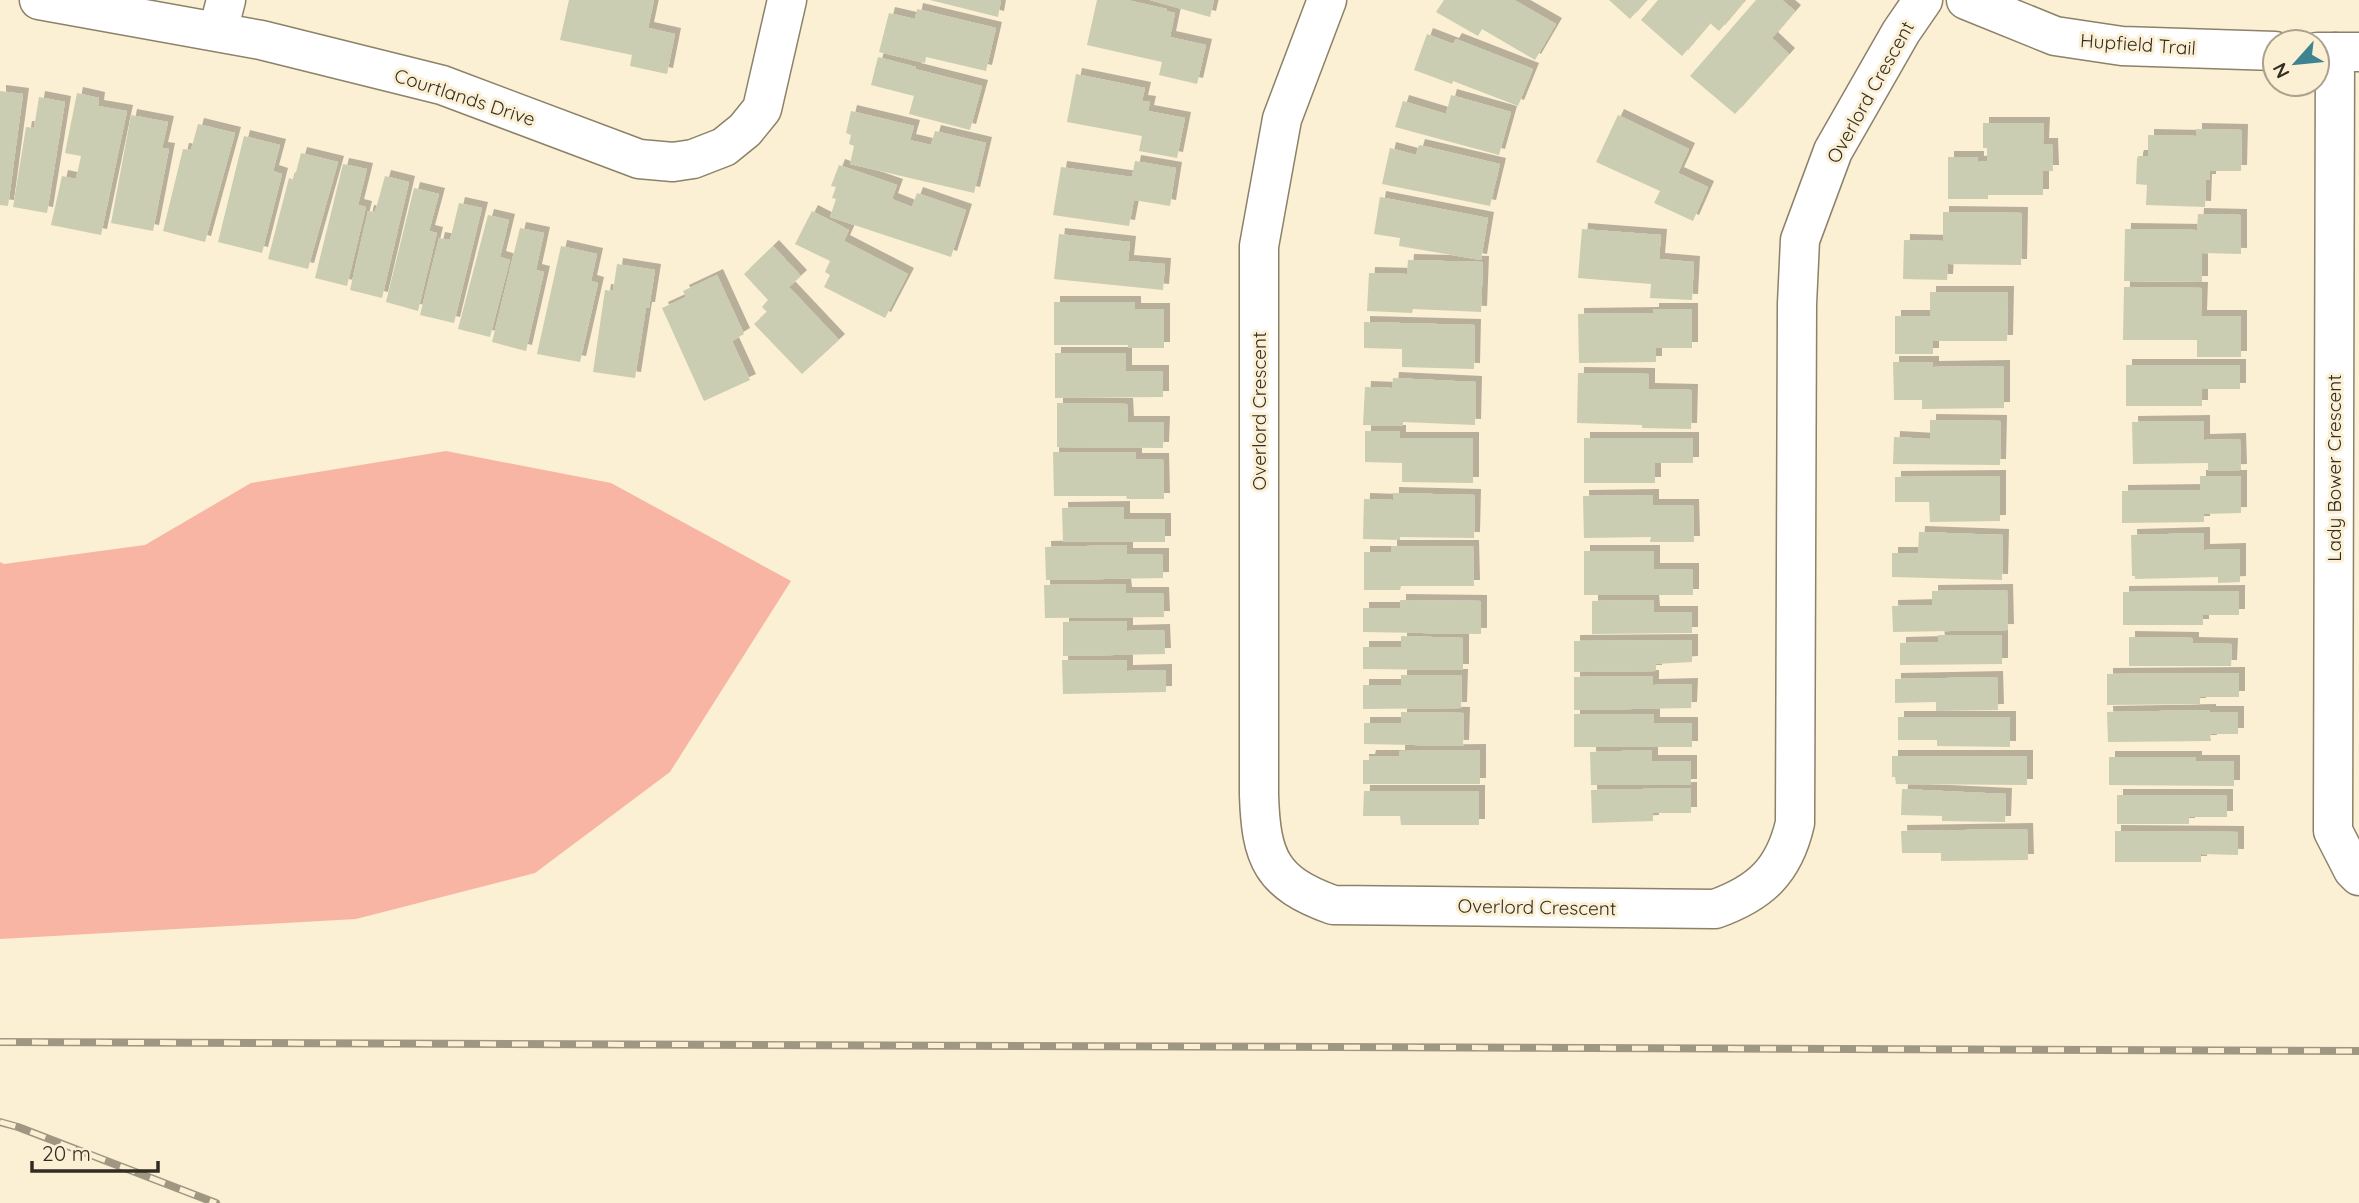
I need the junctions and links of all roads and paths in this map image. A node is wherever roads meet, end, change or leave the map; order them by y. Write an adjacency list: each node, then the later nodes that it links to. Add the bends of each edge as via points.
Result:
1 (39, 0): 6 (street, Courtlands Drive)
2 (787, 0): 6 (street, Courtlands Drive, via 762,109 746,130 724,147 673,162 639,159 442,85 261,40)
3 (1327, 0): 4 (street, Overlord Crescent, via 1282,119 1259,246 1259,795 1260,832 1267,857 1280,876 1311,898 1333,905 1715,909 1740,900 1775,872 1795,823 1800,240 1833,151)
4 (1923, 0)
5 (1966, 0): 7 (street, Hupfield Trail, via 2055,36 2122,46)
6 (222, 16)
7 (2261, 51)
8 (2337, 52): 9 (street, Lady Bower Crescent, via 2333,831)
9 (2359, 876)

